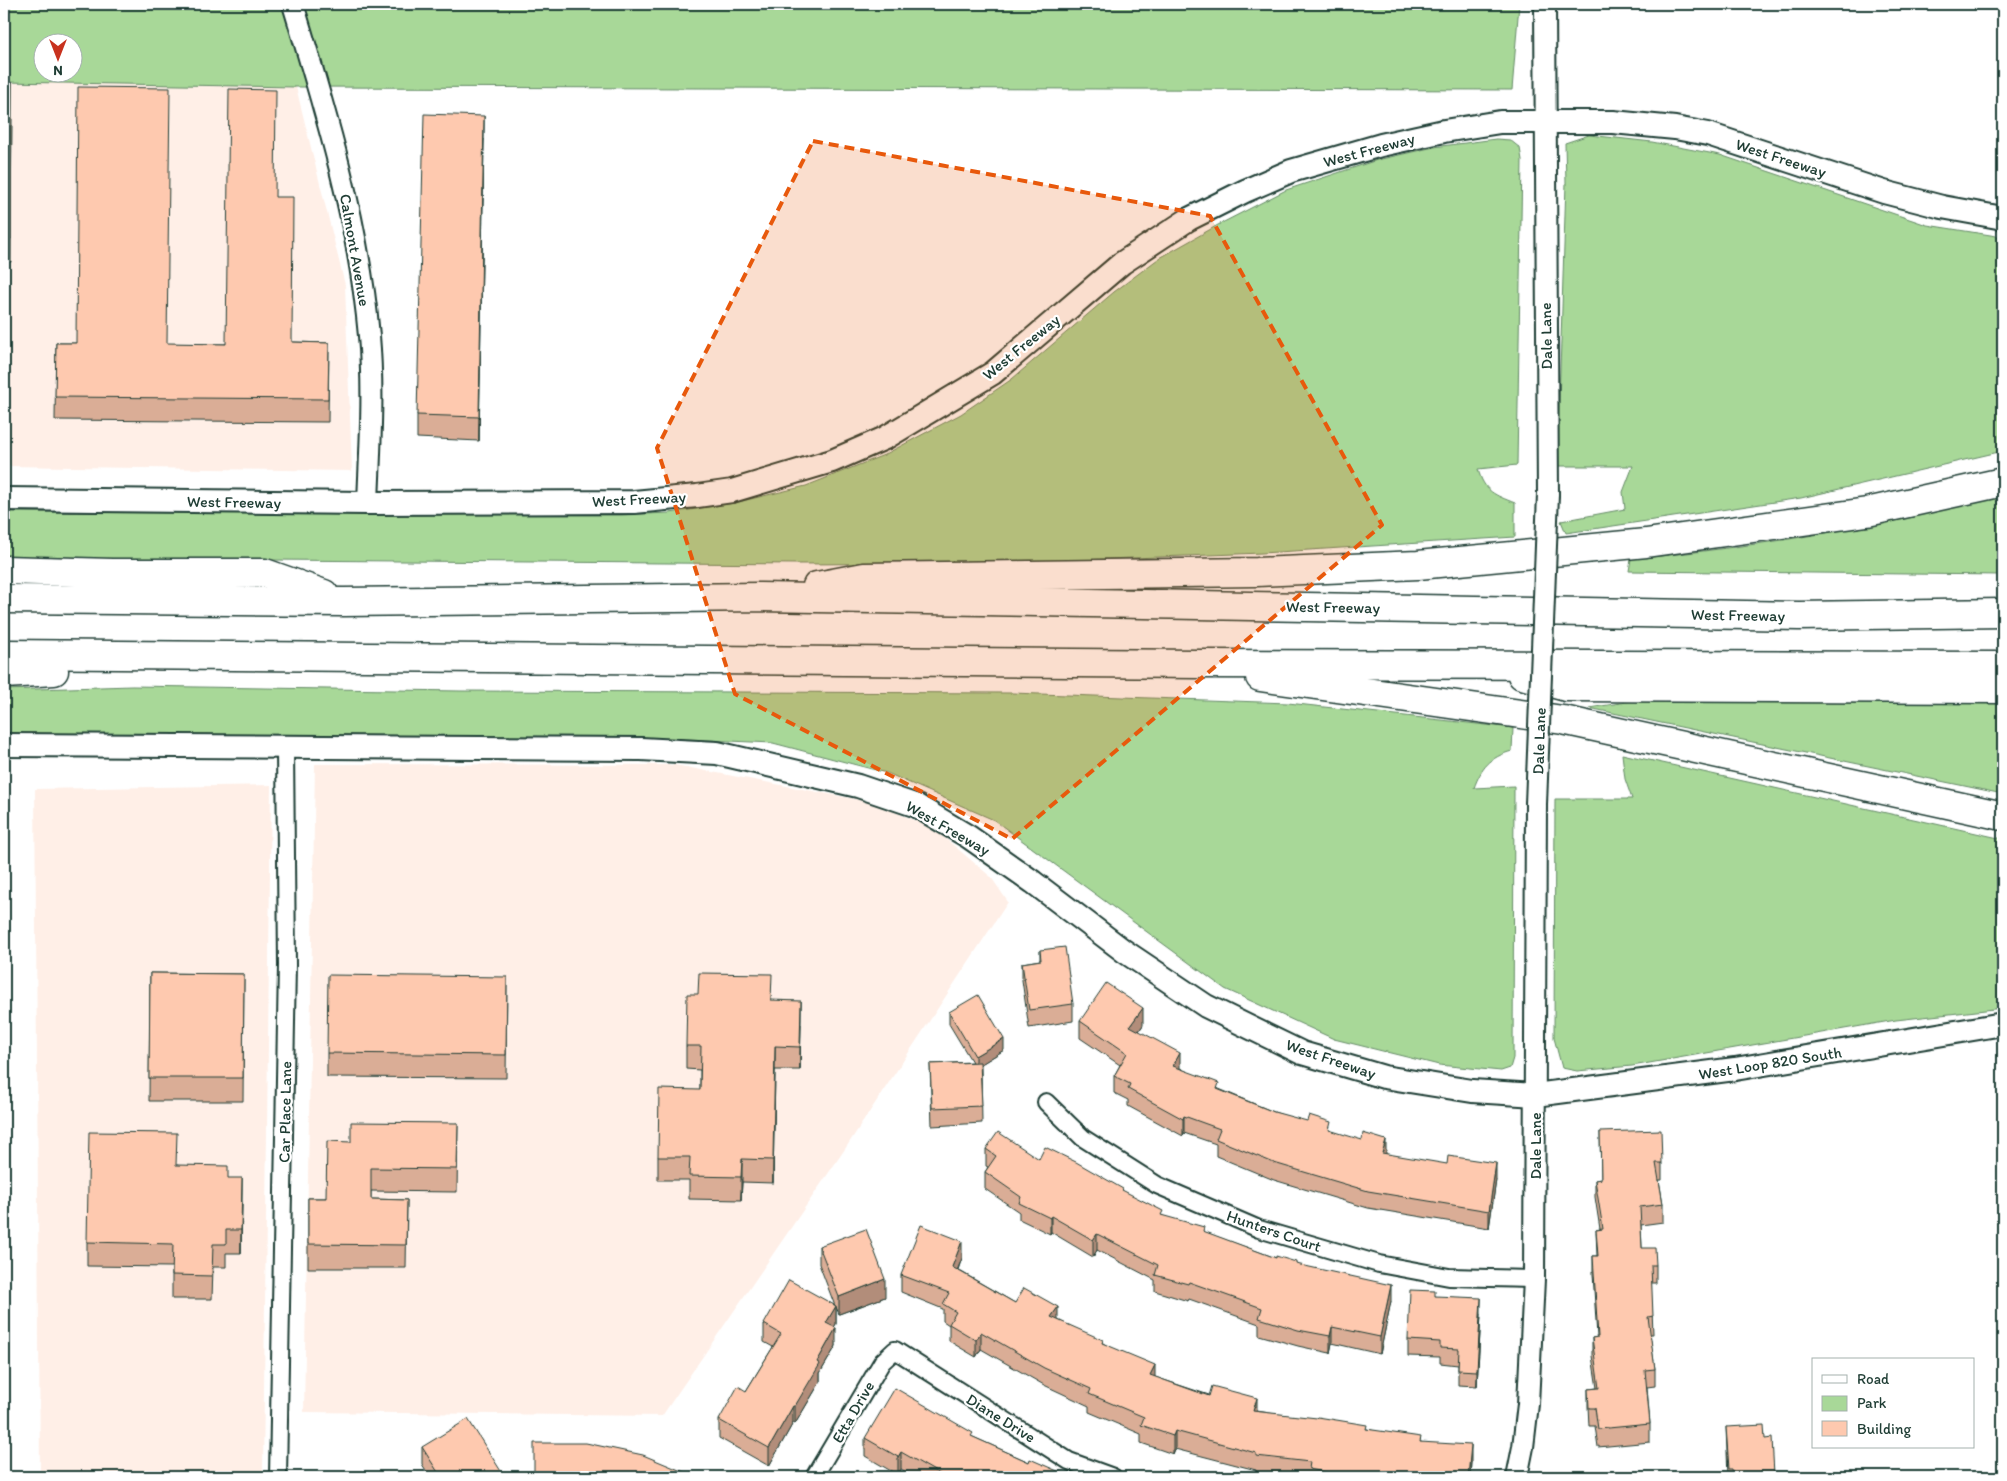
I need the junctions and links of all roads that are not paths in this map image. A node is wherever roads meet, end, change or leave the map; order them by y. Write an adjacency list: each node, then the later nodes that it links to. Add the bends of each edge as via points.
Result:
1 (293, 4): 7 (street, Calmont Avenue, via 333,138 357,241 371,377)
2 (1545, 4): 3 (street, Dale Lane)
3 (1544, 122): 4 (main road, West Freeway, via 1613,122 1708,134 1884,192); 7 (main road, West Freeway, via 1500,122 1381,145 1291,171 1245,191 1189,219 1122,264 992,373 885,438 832,460 732,491 634,502); 24 (street, Dale Lane, bridge, via 1548,494 1536,804)
4 (2003, 218)
5 (2003, 482): 9 (highway, via 1867,512 1646,544 1428,564 1257,572 864,577)
6 (4, 499): 7 (main road, West Freeway)
7 (368, 503)
8 (4, 570): 11 (highway, via 265,573)
9 (760, 597): 11 (highway, West Freeway); 12 (highway, West Freeway, via 1799,616)
10 (4, 599): 11 (highway, West Freeway)
11 (344, 602)
12 (2003, 613)
13 (4, 654): 14 (highway)
14 (101, 656): 15 (highway); 18 (highway, via 50,673)
15 (1200, 664): 16 (highway); 22 (highway, via 1278,681 1562,720)
16 (1482, 665): 17 (highway); 19 (highway, via 1566,687)
17 (2003, 666)
18 (4, 674)
19 (2003, 689)
20 (4, 745): 21 (main road, West Freeway)
21 (285, 748): 24 (main road, West Freeway, via 631,749 718,753 858,786 917,806 969,837 1124,951 1206,1006 1302,1053 1384,1077 1472,1091); 28 (street, Car Place Lane, via 286,965)
22 (2003, 816)
23 (2003, 1024): 24 (main road, West Loop 820 South, via 1735,1069)
24 (1535, 1094): 26 (street, Dale Lane)
25 (1046, 1102): 26 (street, Hunters Court, via 1083,1138 1157,1185 1259,1229 1380,1264 1449,1277)
26 (1534, 1279): 31 (street, Dale Lane, via 1528,1404)
27 (895, 1350): 29 (street, Etta Drive, via 882,1362); 30 (street, Diane Drive, via 1069,1462)
28 (278, 1477)
29 (814, 1477)
30 (1113, 1477)
31 (1517, 1477)

